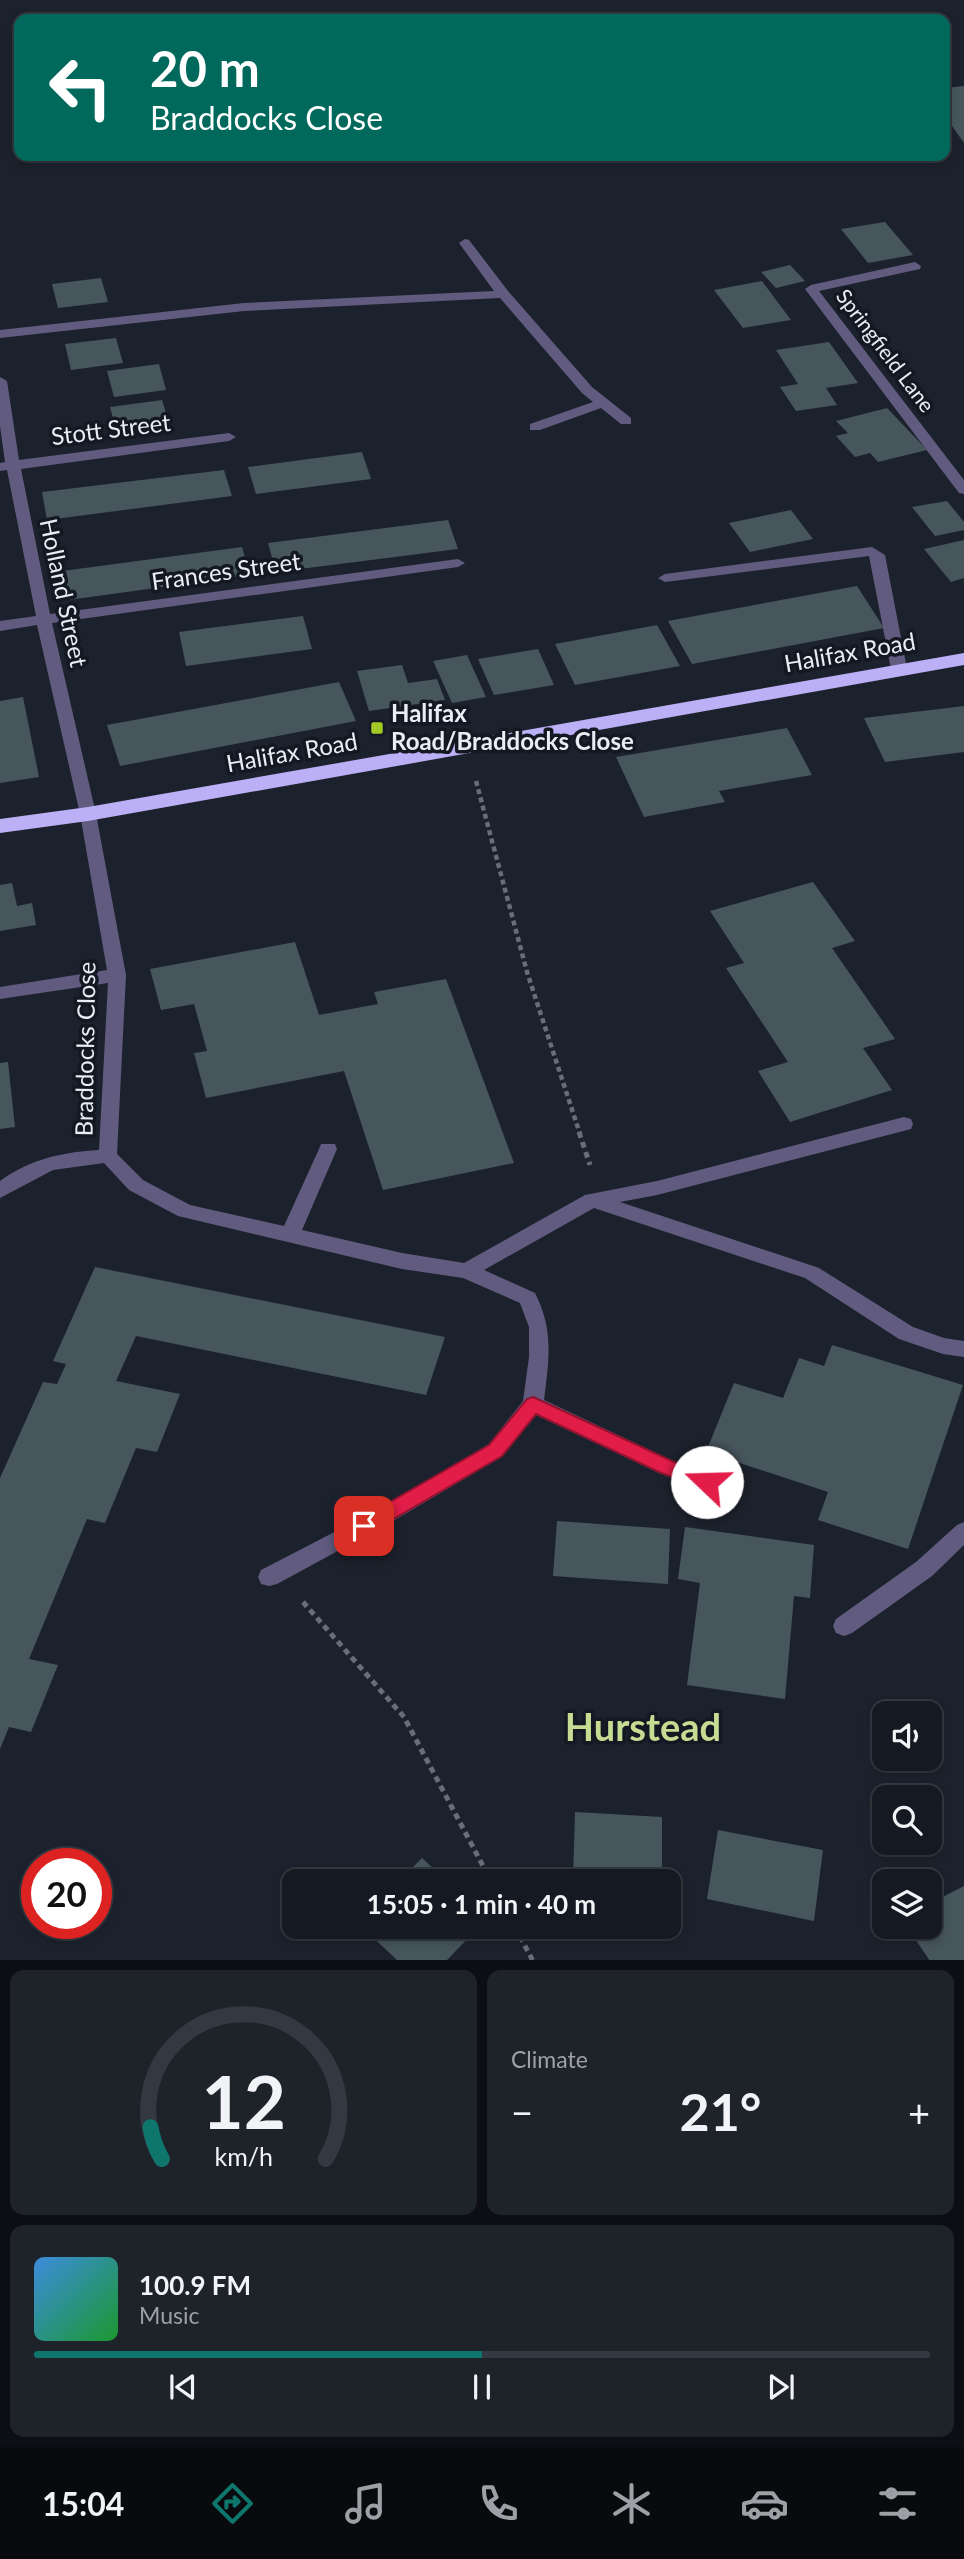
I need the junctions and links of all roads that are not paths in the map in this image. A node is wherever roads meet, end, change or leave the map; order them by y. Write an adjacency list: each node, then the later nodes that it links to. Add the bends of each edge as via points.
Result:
1 (465, 243): 3 (street)
2 (915, 266): 11 (street, Springfield Lane, via 811,289)
3 (503, 294): 4 (street, via 244,307); 6 (street)
4 (0, 334)
5 (0, 380): 10 (street, Holland Street)
6 (603, 403): 7 (street); 8 (street)
7 (626, 421)
8 (535, 427)
9 (229, 437): 10 (street, Stott Street)
10 (7, 466): 14 (street, Holland Street)
11 (964, 490)
12 (458, 563): 14 (street, Frances Street)
13 (665, 578): 17 (street, via 872,551 878,555)
14 (44, 621): 15 (street, Frances Street); 18 (street, Holland Street)
15 (0, 626)
16 (964, 659): 17 (highway, Halifax Road)
17 (899, 669): 18 (highway, Halifax Road)
18 (88, 814): 19 (highway, Halifax Road); 20 (street, Braddocks Close)
19 (0, 826)
20 (117, 975): 21 (street); 24 (street, Braddocks Close)
21 (0, 993)
22 (904, 1124): 26 (street, via 657,1188)
23 (328, 1149): 27 (street)
24 (108, 1156): 25 (street, via 61,1159 36,1167); 27 (street, Braddocks Close, via 136,1185 185,1211)
25 (0, 1191)
26 (599, 1198): 28 (street); 29 (street, via 812,1273 906,1334)
27 (290, 1235): 28 (street, Braddocks Close)
28 (466, 1271): 30 (street, Braddocks Close, via 528,1298 539,1327)
29 (964, 1349)
30 (533, 1404): 31 (street); 33 (street, via 496,1450)
31 (728, 1490)
32 (964, 1531): 34 (street, via 925,1569)
33 (273, 1575)
34 (844, 1626)

